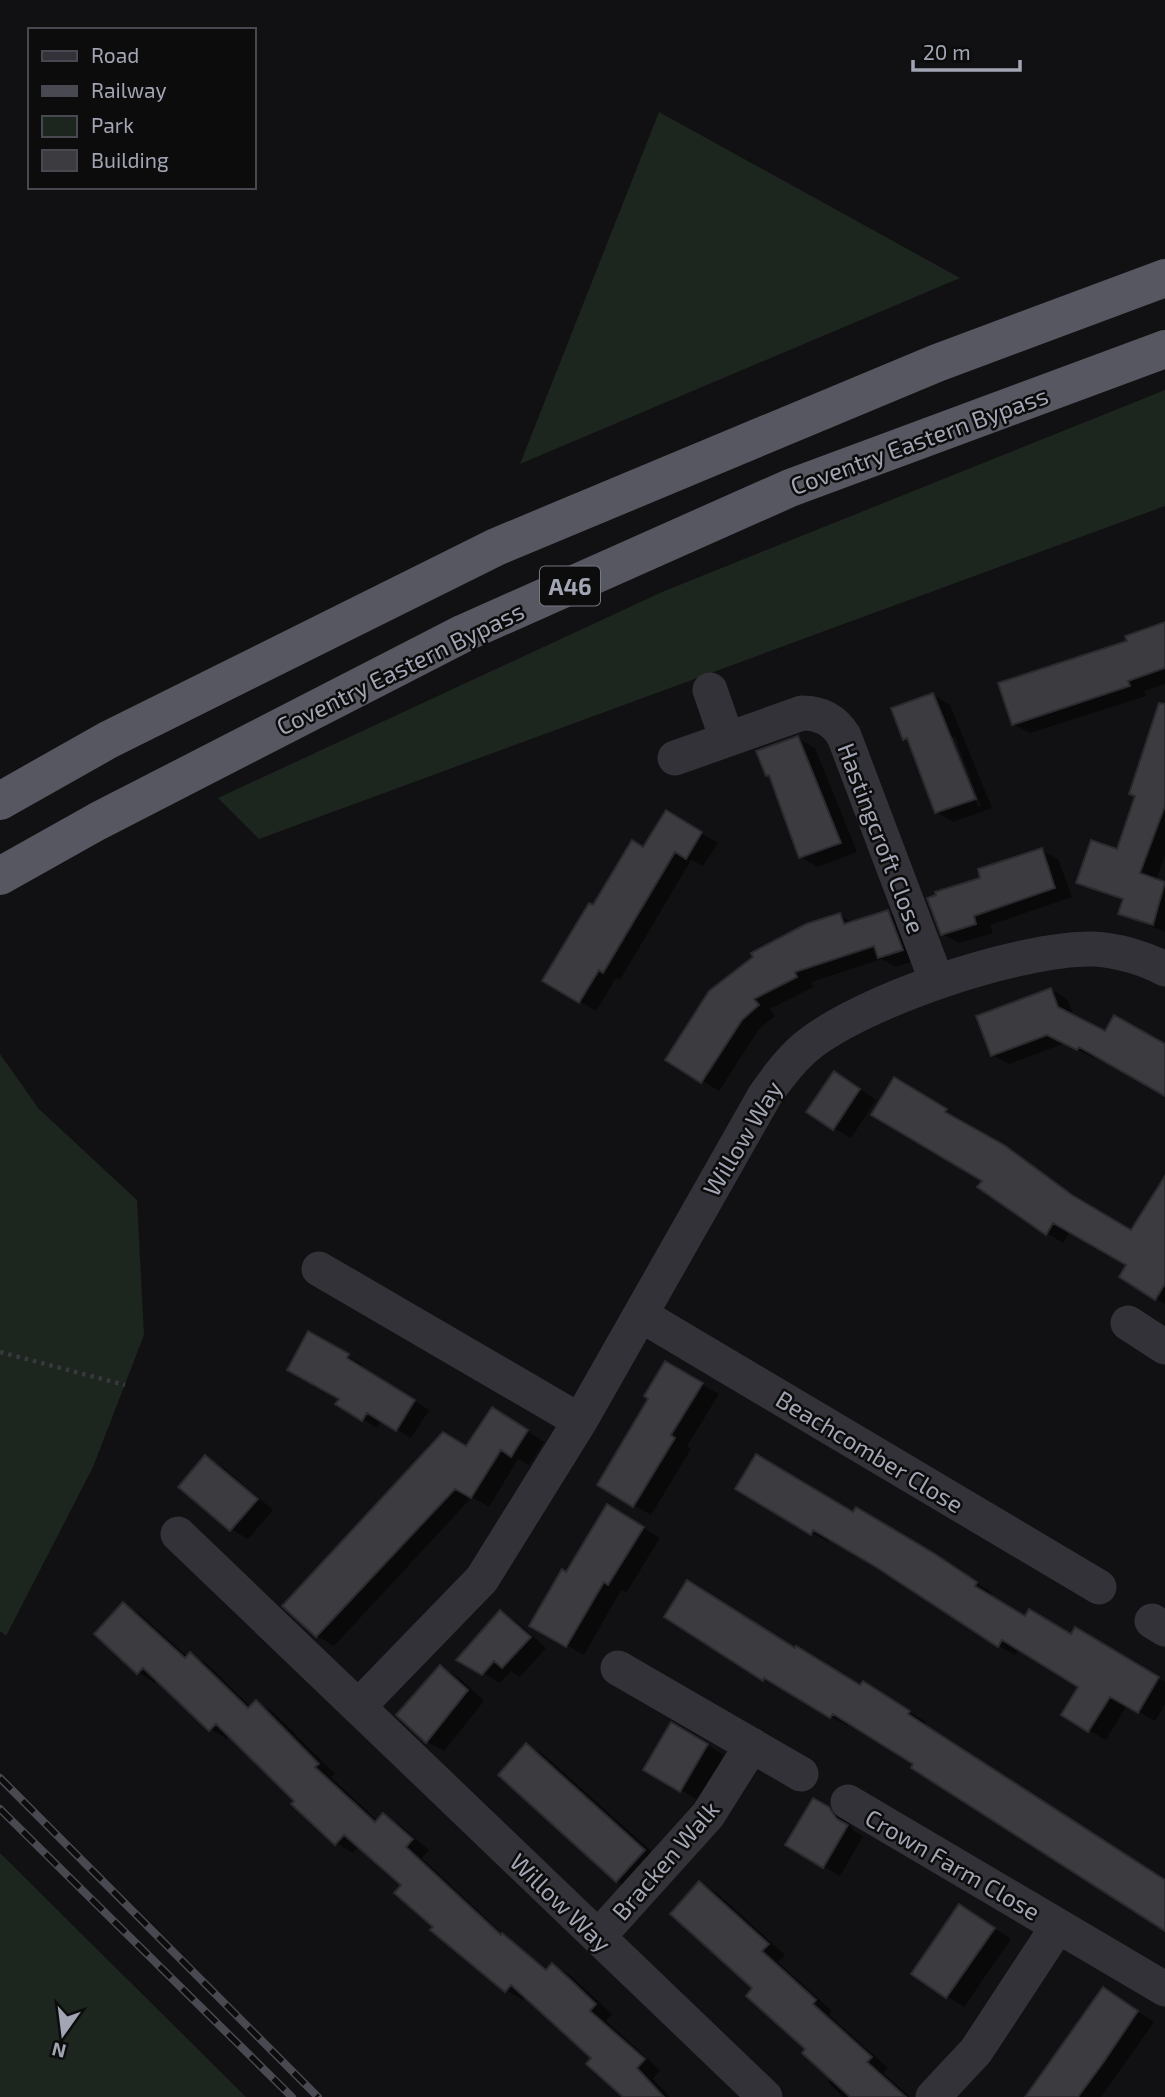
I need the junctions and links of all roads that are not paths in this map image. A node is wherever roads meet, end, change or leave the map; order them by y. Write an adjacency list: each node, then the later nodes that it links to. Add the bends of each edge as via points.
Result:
1 (1165, 278): 6 (highway, A46, via 937,363 496,547 108,740)
2 (1165, 349): 7 (highway, Coventry Eastern Bypass / A46, via 790,488 464,634 97,821)
3 (710, 690): 4 (street)
4 (727, 739): 5 (street, Hastingcroft Close); 9 (street, Hastingcroft Close, via 802,713 822,715 839,728)
5 (675, 758)
6 (0, 801)
7 (0, 876)
8 (1164, 964): 9 (street, Willow Way, via 1096,949 1072,950 1034,954)
9 (937, 982): 11 (street, Willow Way, via 832,1030 786,1066 765,1095)
10 (319, 1269): 14 (street)
11 (641, 1315): 14 (street, Willow Way); 16 (street, Beachcomber Close)
12 (1128, 1323): 13 (street)
13 (1164, 1344)
14 (580, 1421): 18 (street, Willow Way, via 482,1579)
15 (178, 1534): 18 (street, Willow Way)
16 (1099, 1587)
17 (618, 1668): 19 (street)
18 (358, 1707): 23 (street, Willow Way)
19 (752, 1745): 20 (street); 23 (street, Bracken Walk, via 708,1815)
20 (801, 1774)
21 (848, 1802): 22 (street, Crown Farm Close)
22 (1058, 1926): 24 (street, Crown Farm Close); 26 (street, Crown Farm Close, via 976,2051)
23 (598, 1937): 25 (street, Willow Way)
24 (1165, 1989)
25 (765, 2097)
26 (933, 2097)

